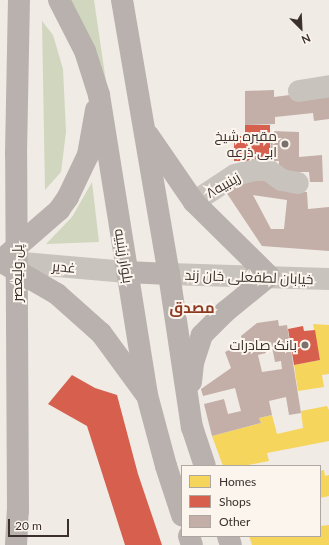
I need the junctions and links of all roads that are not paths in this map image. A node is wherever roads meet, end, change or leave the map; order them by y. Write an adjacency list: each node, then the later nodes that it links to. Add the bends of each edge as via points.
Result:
1 (19, 0): 20 (main road, پل ولیعصر, bridge, via 16,154)
2 (59, 0): 6 (main road, بلوار زینبیه, via 85,51)
3 (122, 0): 7 (main road)
4 (329, 86): 5 (street)
5 (299, 90)
6 (99, 95): 10 (main road, via 88,155 68,197 59,210); 11 (main road, بلوار زینبیه)
7 (143, 127): 9 (main road); 12 (main road)
8 (298, 183): 9 (street, زینبیه۸, via 282,180 268,170 255,170 235,175)
9 (194, 202): 13 (main road)
10 (0, 261): 11 (street, غدیر); 16 (main road, via 57,294 101,333)
11 (127, 272): 12 (main road); 16 (main road, بلوار زینبیه)
12 (170, 274): 13 (street, خیابان لطفعلی خان زند); 17 (main road)
13 (269, 276): 14 (street, خیابان لطفعلی خان زند); 15 (street); 17 (main road, via 225,312 202,335 193,363)
14 (329, 279)
15 (329, 288)
16 (147, 395): 19 (main road, بلوار زینبیه)
17 (189, 408): 18 (main road, via 192,427)
18 (205, 465)
19 (181, 512)
20 (16, 545)

